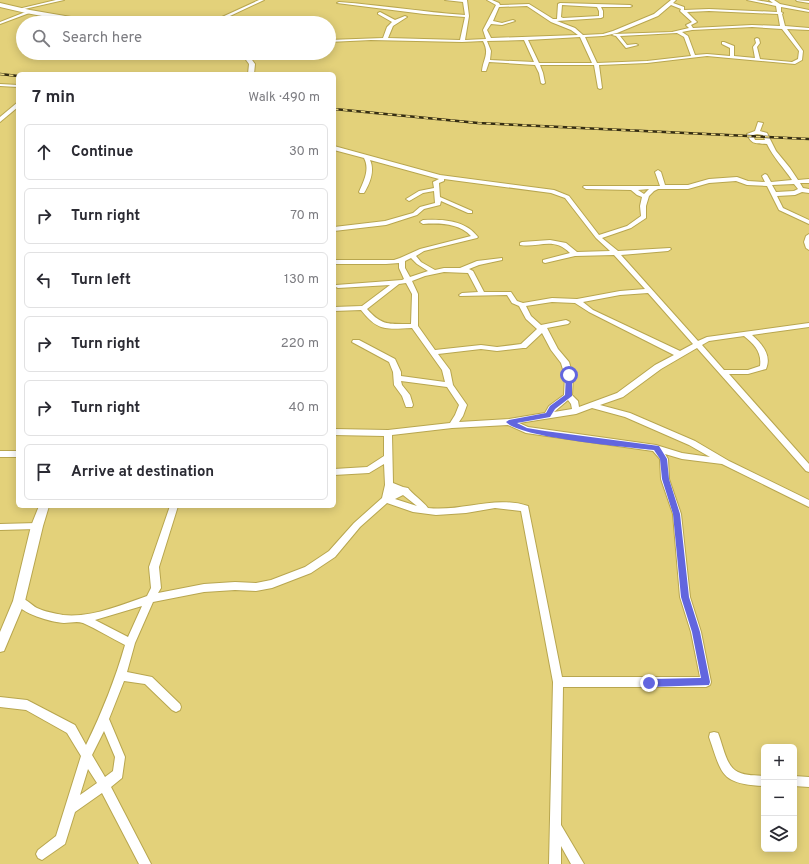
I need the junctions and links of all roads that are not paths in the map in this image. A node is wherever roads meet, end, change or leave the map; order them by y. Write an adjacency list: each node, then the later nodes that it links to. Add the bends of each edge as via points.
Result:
1 (62, 0): 22 (street)
2 (262, 0): 30 (street)
3 (366, 0): 15 (street)
4 (447, 0): 10 (street)
5 (489, 0): 19 (street, via 498,4)
6 (527, 0): 17 (street)
7 (749, 0): 18 (street)
8 (771, 0): 18 (street)
9 (798, 0): 13 (street)
10 (465, 1): 31 (street)
11 (672, 1): 23 (street); 44 (street, via 656,15)
12 (559, 2): 20 (street); 34 (street, via 559,18)
13 (809, 2)
14 (339, 3): 15 (street)
15 (363, 4): 31 (street)
16 (0, 5): 22 (main road)
17 (528, 5): 19 (street); 36 (street)
18 (778, 5): 24 (street); 27 (street)
19 (497, 6): 37 (street)
20 (598, 6): 21 (street); 34 (street, via 602,11 600,17)
21 (630, 6)
22 (20, 9): 25 (main road)
23 (684, 11): 27 (street); 41 (street, via 695,22 688,25)
24 (809, 11)
25 (30, 12): 28 (street); 29 (main road)
26 (380, 13): 35 (street)
27 (781, 13): 40 (street)
28 (19, 16)
29 (57, 16)
30 (227, 16)
31 (467, 16): 52 (street)
32 (16, 17): 39 (street)
33 (406, 17): 35 (street)
34 (563, 20): 36 (street)
35 (394, 21): 48 (street, via 386,32)
36 (553, 21): 46 (street, via 573,29)
37 (490, 22): 38 (street); 50 (street, via 485,30)
38 (513, 22)
39 (0, 23)
40 (782, 26): 41 (street); 42 (street); 58 (street, via 802,51 800,60 793,63)
41 (692, 29): 43 (street)
42 (809, 29)
43 (678, 32): 45 (street); 55 (street, via 686,36)
44 (606, 35): 45 (street); 46 (street)
45 (617, 35): 54 (street, via 626,47)
46 (582, 36): 47 (street); 61 (street)
47 (525, 38): 50 (street); 60 (street)
48 (385, 39): 51 (street); 52 (street)
49 (757, 39): 58 (street, via 758,43 754,47)
50 (487, 40): 52 (street); 59 (street)
51 (336, 41)
52 (462, 41)
53 (724, 42): 56 (street, via 732,47)
54 (636, 45)
55 (693, 56): 56 (street); 61 (street, via 647,62)
56 (732, 58): 58 (street)
57 (249, 60): 63 (main road, via 252,64)
58 (758, 60)
59 (488, 61): 60 (street); 62 (street)
60 (537, 64): 61 (street); 64 (street)
61 (596, 64): 67 (street)
62 (484, 70)
63 (251, 72)
64 (543, 83)
65 (0, 85): 66 (street)
66 (16, 86)
67 (600, 88)
68 (16, 106): 70 (street)
69 (0, 110): 70 (street)
70 (11, 111): 71 (street)
71 (0, 120)
72 (760, 123): 73 (street)
73 (757, 132): 74 (street, via 765,134); 74 (street, via 750,134 753,141)
74 (768, 142): 81 (street)
75 (336, 149): 76 (street)
76 (366, 157): 79 (street); 90 (street, via 371,166)
77 (658, 172): 84 (street)
78 (765, 176): 82 (street)
79 (440, 177): 87 (street, via 442,180 436,182); 100 (street, via 560,193 567,197)
80 (809, 181): 81 (street)
81 (798, 182): 82 (street); 88 (street)
82 (768, 184): 84 (street, via 747,183 737,179 709,181 688,187); 91 (street)
83 (586, 187): 85 (street)
84 (663, 187): 86 (street)
85 (633, 188): 86 (street); 92 (street)
86 (654, 188): 92 (street)
87 (436, 189): 93 (street); 94 (street, via 422,192)
88 (801, 190): 89 (street); 91 (street, via 795,193)
89 (809, 191)
90 (362, 192)
91 (773, 194): 97 (street, via 781,209)
92 (645, 196): 100 (street, via 642,203 644,217 629,227)
93 (438, 198): 95 (street); 98 (street, via 438,204 386,223)
94 (409, 199)
95 (470, 212)
96 (424, 222): 106 (street, via 451,223 471,230 475,237 422,250)
97 (809, 223)
98 (336, 229)
99 (809, 236): 102 (street)
100 (598, 237): 104 (street)
101 (522, 244): 105 (street, via 556,242 568,246)
102 (809, 248)
103 (668, 249): 104 (street)
104 (616, 253): 105 (street); 116 (street)
105 (575, 254): 109 (street)
106 (412, 255): 108 (street); 112 (street, via 419,263)
107 (500, 259): 111 (street, via 477,263)
108 (402, 260): 110 (street); 113 (street, via 402,268)
109 (545, 261)
110 (336, 262)
111 (461, 270): 112 (street); 117 (street, via 470,271)
112 (434, 272): 113 (street)
113 (409, 279): 114 (street); 125 (street, via 415,294)
114 (397, 283): 115 (street); 121 (street, via 375,302)
115 (338, 286)
116 (648, 291): 119 (street); 129 (street)
117 (482, 294): 118 (street); 120 (street, via 509,293 514,302)
118 (462, 295)
119 (577, 301): 120 (street, via 552,300); 131 (street, via 591,311)
120 (522, 305): 126 (street, via 528,317)
121 (363, 308): 122 (street); 125 (street, via 380,326)
122 (336, 310)
123 (566, 322): 126 (street)
124 (809, 325): 127 (street)
125 (414, 326): 130 (street)
126 (543, 328): 130 (street, via 523,346); 135 (street, via 565,362 569,376)
127 (746, 334): 129 (street, via 712,338); 132 (street, via 759,344 765,359 763,367 748,372)
128 (356, 342): 133 (street, via 392,361)
129 (698, 345): 131 (street); 132 (street)
130 (434, 352): 134 (street, via 446,370)
131 (681, 354): 137 (street, via 658,367 620,395)
132 (722, 372): 149 (street)
133 (397, 378): 134 (street); 136 (street)
134 (449, 385): 141 (street, via 463,405)
135 (568, 396): 138 (street, via 575,403); 139 (street, via 552,408)
136 (409, 405)
137 (593, 406): 138 (street); 148 (street, via 627,414 692,443)
138 (576, 411): 139 (street)
139 (548, 415): 140 (street)
140 (509, 422): 141 (street); 144 (street, via 526,430)
141 (452, 425): 143 (street)
142 (336, 432): 143 (street)
143 (388, 433): 147 (street)
144 (656, 448): 148 (street, via 682,456); 166 (street, via 664,459 665,479 677,514 685,597 696,632 706,682)
145 (0, 454): 146 (street)
146 (16, 454)
147 (389, 457): 150 (street, via 369,470); 151 (street)
148 (726, 463): 154 (street)
149 (809, 469)
150 (336, 472)
151 (389, 485): 152 (street); 153 (street)
152 (405, 490): 153 (street); 157 (street, via 415,497)
153 (386, 499): 157 (street, via 413,509); 160 (street, via 357,524 332,554 291,578 256,587 204,588)
154 (809, 504)
155 (43, 508): 158 (main road)
156 (173, 508): 160 (street, via 154,567 156,588)
157 (425, 510): 166 (street, via 466,510 495,505 525,508)
158 (37, 526): 159 (street); 161 (main road)
159 (0, 528)
160 (150, 599): 162 (street); 163 (street)
161 (18, 600): 162 (street, via 33,612 46,617); 164 (main road)
162 (84, 619): 163 (street)
163 (130, 643): 165 (street)
164 (0, 647)
165 (121, 676): 168 (street, via 148,680); 169 (street)
166 (558, 682): 177 (street)
167 (0, 702): 171 (street, via 28,705 71,729)
168 (176, 708)
169 (104, 719): 171 (street); 175 (street, via 120,757 118,774)
170 (714, 736): 172 (street, via 729,774 737,780)
171 (87, 755): 175 (street); 176 (street)
172 (761, 781)
173 (797, 781): 174 (street)
174 (809, 782)
175 (104, 785): 176 (street); 179 (street)
176 (71, 808): 178 (street, via 61,840)
177 (555, 824): 180 (street); 181 (street)
178 (42, 854)
179 (145, 864)
180 (555, 864)
181 (578, 864)

